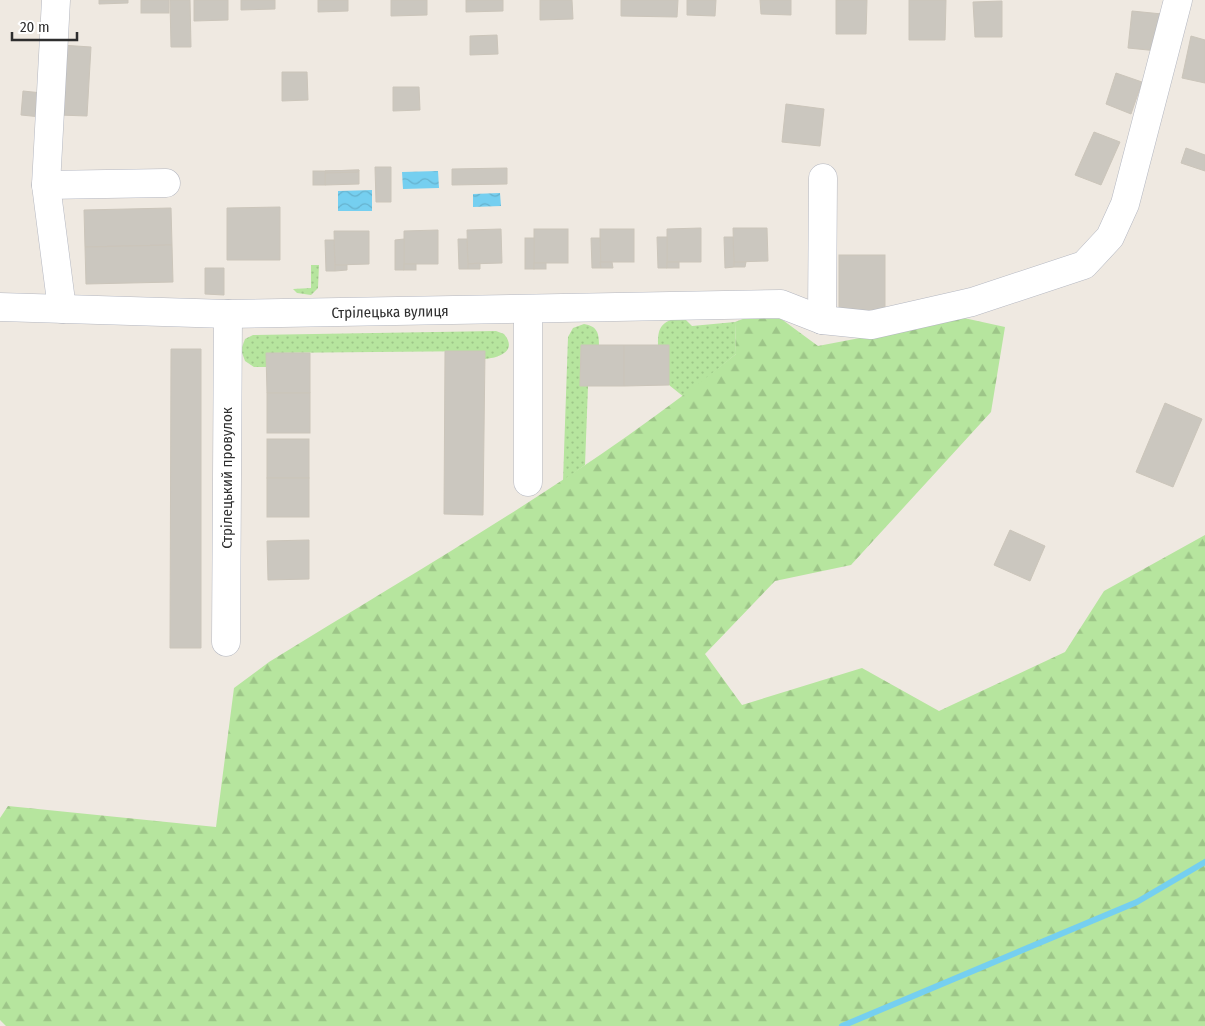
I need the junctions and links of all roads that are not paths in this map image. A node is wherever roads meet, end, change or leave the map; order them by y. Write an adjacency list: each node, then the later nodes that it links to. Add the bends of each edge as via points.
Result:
1 (56, 0): 5 (street)
2 (1178, 0): 10 (street, via 1126,204 1110,237 1084,265 972,302 871,325)
3 (823, 178): 10 (street)
4 (166, 183): 5 (street)
5 (46, 185): 7 (street)
6 (0, 307): 7 (street, Стрілецька вулиця)
7 (62, 309): 9 (street, Стрілецька вулиця)
8 (528, 310): 9 (street, Стрілецька вулиця); 10 (street, Стрілецька вулиця, via 781,304); 11 (street)
9 (228, 314): 12 (street, Стрілецький провулок)
10 (822, 320)
11 (528, 482)
12 (226, 642)

